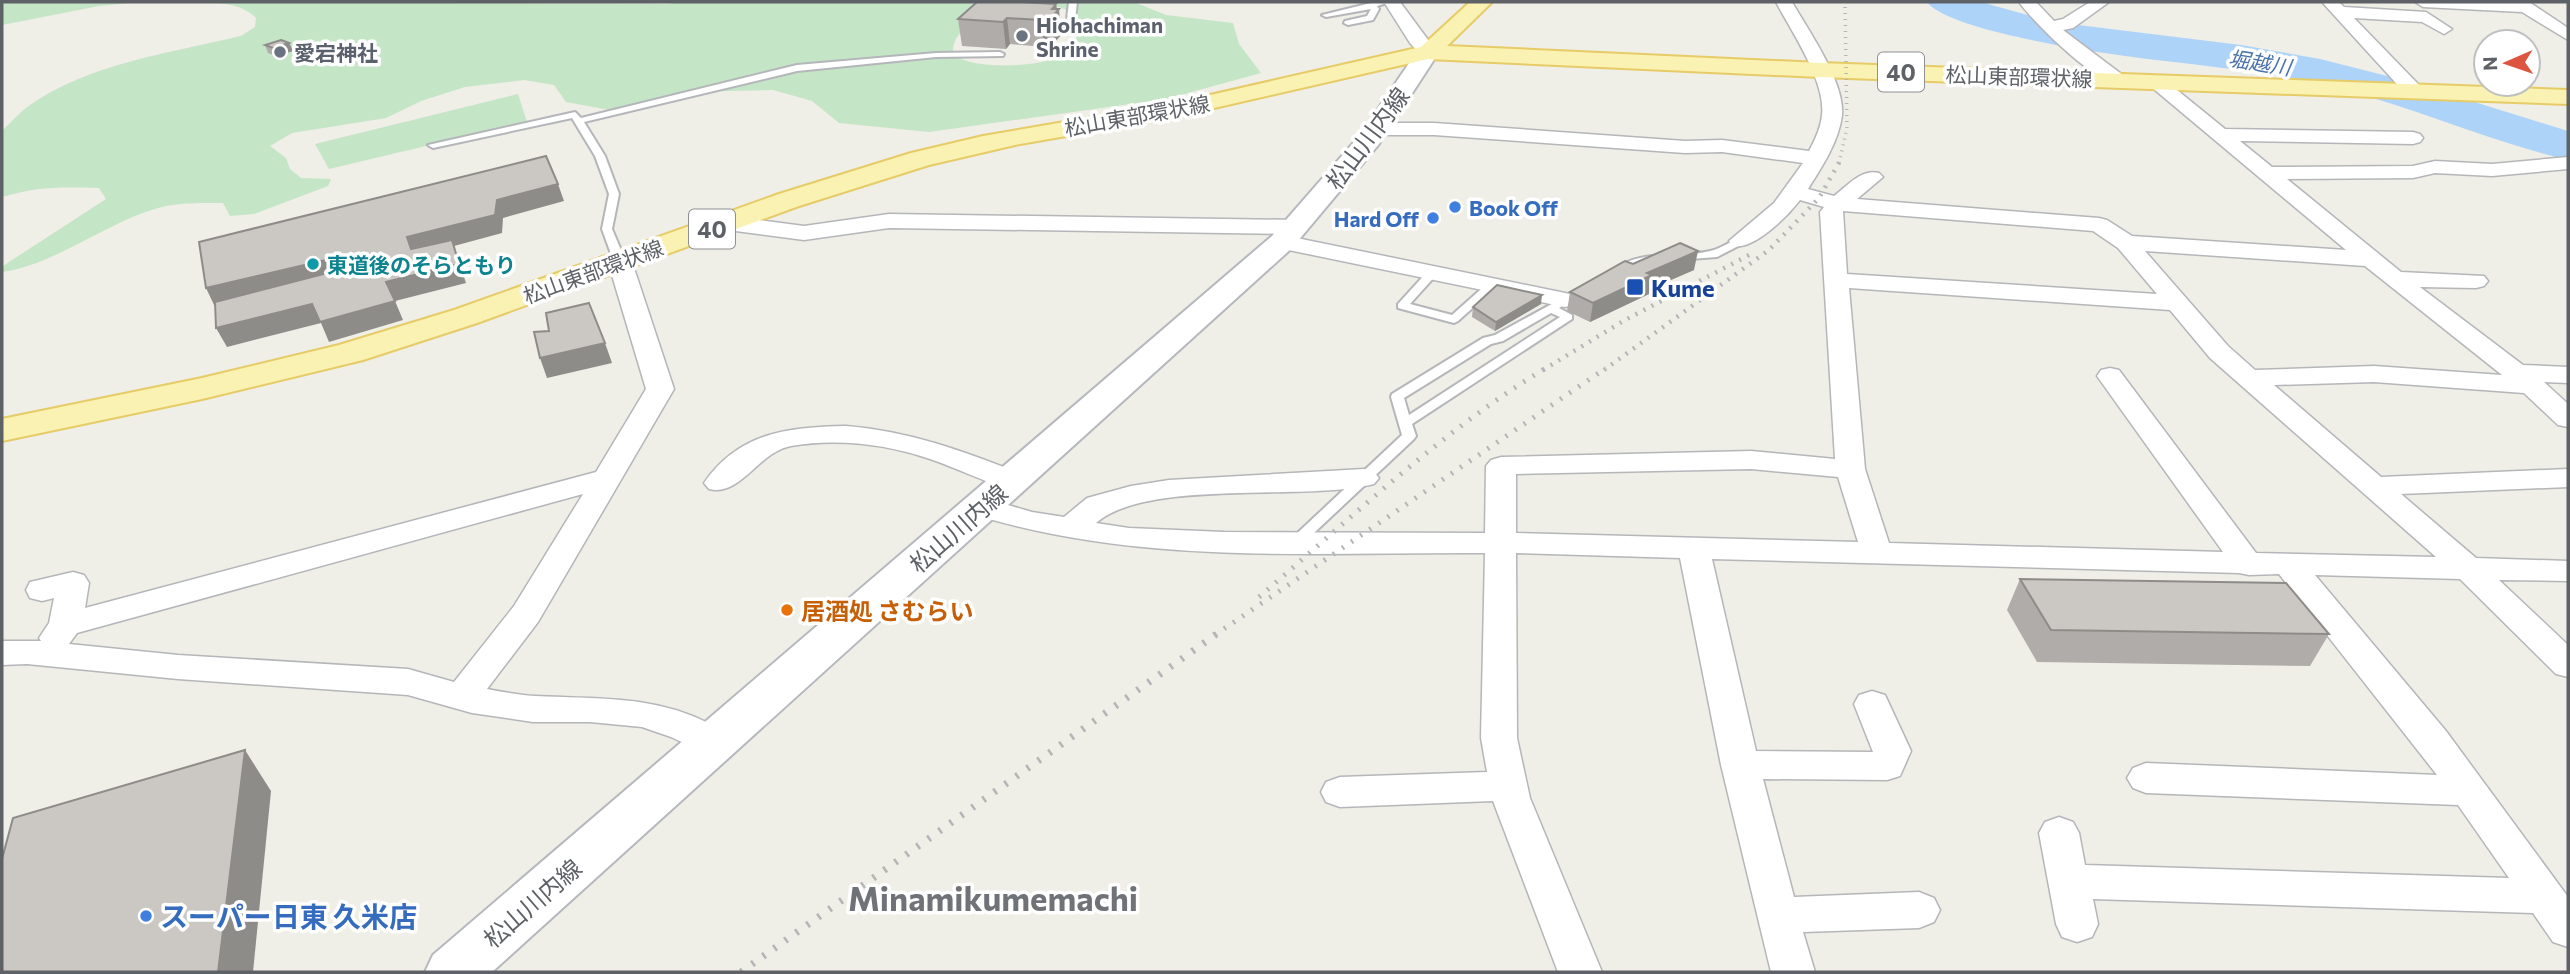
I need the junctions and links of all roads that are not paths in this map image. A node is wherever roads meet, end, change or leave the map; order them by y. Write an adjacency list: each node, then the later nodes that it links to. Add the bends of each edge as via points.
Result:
1 (1073, 2): 13 (lane)
2 (1386, 2): 10 (lane)
3 (1392, 2): 18 (street)
4 (1482, 2): 18 (main road)
5 (1784, 2): 20 (street)
6 (2027, 2): 16 (street)
7 (2101, 2): 16 (street)
8 (2423, 2): 9 (street)
9 (2522, 4): 17 (street)
10 (1371, 5): 12 (lane); 14 (lane, via 1375,9 1370,18)
11 (2335, 7): 15 (street, via 2426,17); 23 (street)
12 (1326, 15)
13 (1071, 19)
14 (1348, 23)
15 (2444, 29)
16 (2055, 32): 21 (street)
17 (2568, 35)
18 (1428, 52): 20 (main road, 松山東部環状線 / 40); 26 (main road, 松山川内線); 36 (main road, 松山東部環状線 / 40, via 1176,110 975,144 850,180)
19 (1000, 54): 25 (lane, via 797,68)
20 (1820, 70): 21 (main road, 松山東部環状線 / 40); 30 (street, via 1833,107 1825,145)
21 (2118, 80): 22 (main road, 松山東部環状線 / 40)
22 (2155, 81): 23 (main road, 松山東部環状線 / 40); 27 (street)
23 (2408, 89): 24 (main road, 松山東部環状線 / 40)
24 (2568, 97)
25 (578, 121): 29 (lane, via 575,115); 41 (lane, via 600,156 614,194 607,229)
26 (1377, 129): 30 (street, via 1722,146); 37 (main road, 松山川内線)
27 (2220, 135): 28 (street); 32 (street)
28 (2413, 138)
29 (433, 145)
30 (1814, 158): 34 (street)
31 (2563, 167): 32 (street)
32 (2266, 173): 40 (street)
33 (1872, 177): 35 (street)
34 (1796, 192): 35 (street); 38 (street)
35 (1837, 204): 39 (street, via 2099,225); 44 (street, via 1831,212)
36 (728, 223): 37 (street, via 804,233 900,221); 41 (main road, 松山東部環状線 / 40)
37 (1290, 235): 42 (street); 63 (main road, 松山川内線)
38 (1740, 241): 45 (lane, via 1712,255 1635,261)
39 (2126, 243): 40 (street); 49 (street)
40 (2370, 259): 43 (street)
41 (620, 262): 56 (main road, 松山東部環状線 / 40, via 352,353); 58 (street, via 660,389)
42 (1432, 273): 47 (street); 47 (lane, via 1402,306 1454,319)
43 (2395, 279): 46 (street); 53 (street)
44 (1834, 280): 49 (street); 57 (street)
45 (1600, 281)
46 (2476, 281)
47 (1492, 285): 48 (street)
48 (1564, 301): 55 (lane, via 1568,317); 55 (lane, via 1487,341 1397,397)
49 (2175, 303): 52 (street)
50 (2568, 375): 53 (street)
51 (2110, 376): 69 (street)
52 (2249, 378): 53 (street, via 2374,374); 62 (street)
53 (2525, 379): 54 (street)
54 (2568, 419)
55 (1405, 423): 59 (lane, via 1409,436)
56 (2, 430)
57 (1850, 469): 66 (street, via 1751,460 1501,466); 68 (street)
58 (607, 478): 74 (street); 78 (street, via 526,614)
59 (1364, 478): 64 (street, via 1156,491 1098,505); 65 (lane)
60 (2568, 478): 62 (street)
61 (719, 483): 63 (street, via 761,447 789,437 868,435 902,440)
62 (2374, 486): 71 (street)
63 (996, 494): 64 (street, via 1028,521); 80 (main road, 松山川内線)
64 (1071, 528): 65 (street, via 1129,538)
65 (1295, 543): 66 (street)
66 (1503, 543): 67 (street); 83 (street, via 1499,738)
67 (1694, 549): 68 (street); 81 (street)
68 (1877, 554): 69 (street)
69 (2249, 565): 70 (street)
70 (2290, 566): 71 (street); 84 (street)
71 (2468, 568): 72 (street); 77 (street)
72 (2568, 571)
73 (42, 590): 74 (street, via 73,583)
74 (65, 625): 76 (street)
75 (2, 653): 76 (street)
76 (44, 654): 78 (street, via 408,682)
77 (2568, 665)
78 (462, 697): 80 (street, via 533,709 644,714)
79 (1872, 704): 81 (street, via 1892,751 1887,766)
80 (715, 743): 93 (main road, 松山川内線)
81 (1740, 765): 90 (street)
82 (2146, 778): 84 (street)
83 (1509, 786): 85 (street); 94 (street)
84 (2469, 791): 88 (street)
85 (1340, 792)
86 (2059, 833): 87 (street)
87 (2070, 881): 88 (street); 91 (street)
88 (2544, 896): 92 (street)
89 (1919, 910): 90 (street)
90 (1778, 915): 95 (street)
91 (2077, 924)
92 (2568, 929)
93 (453, 972)
94 (1580, 972)
95 (1793, 972)

